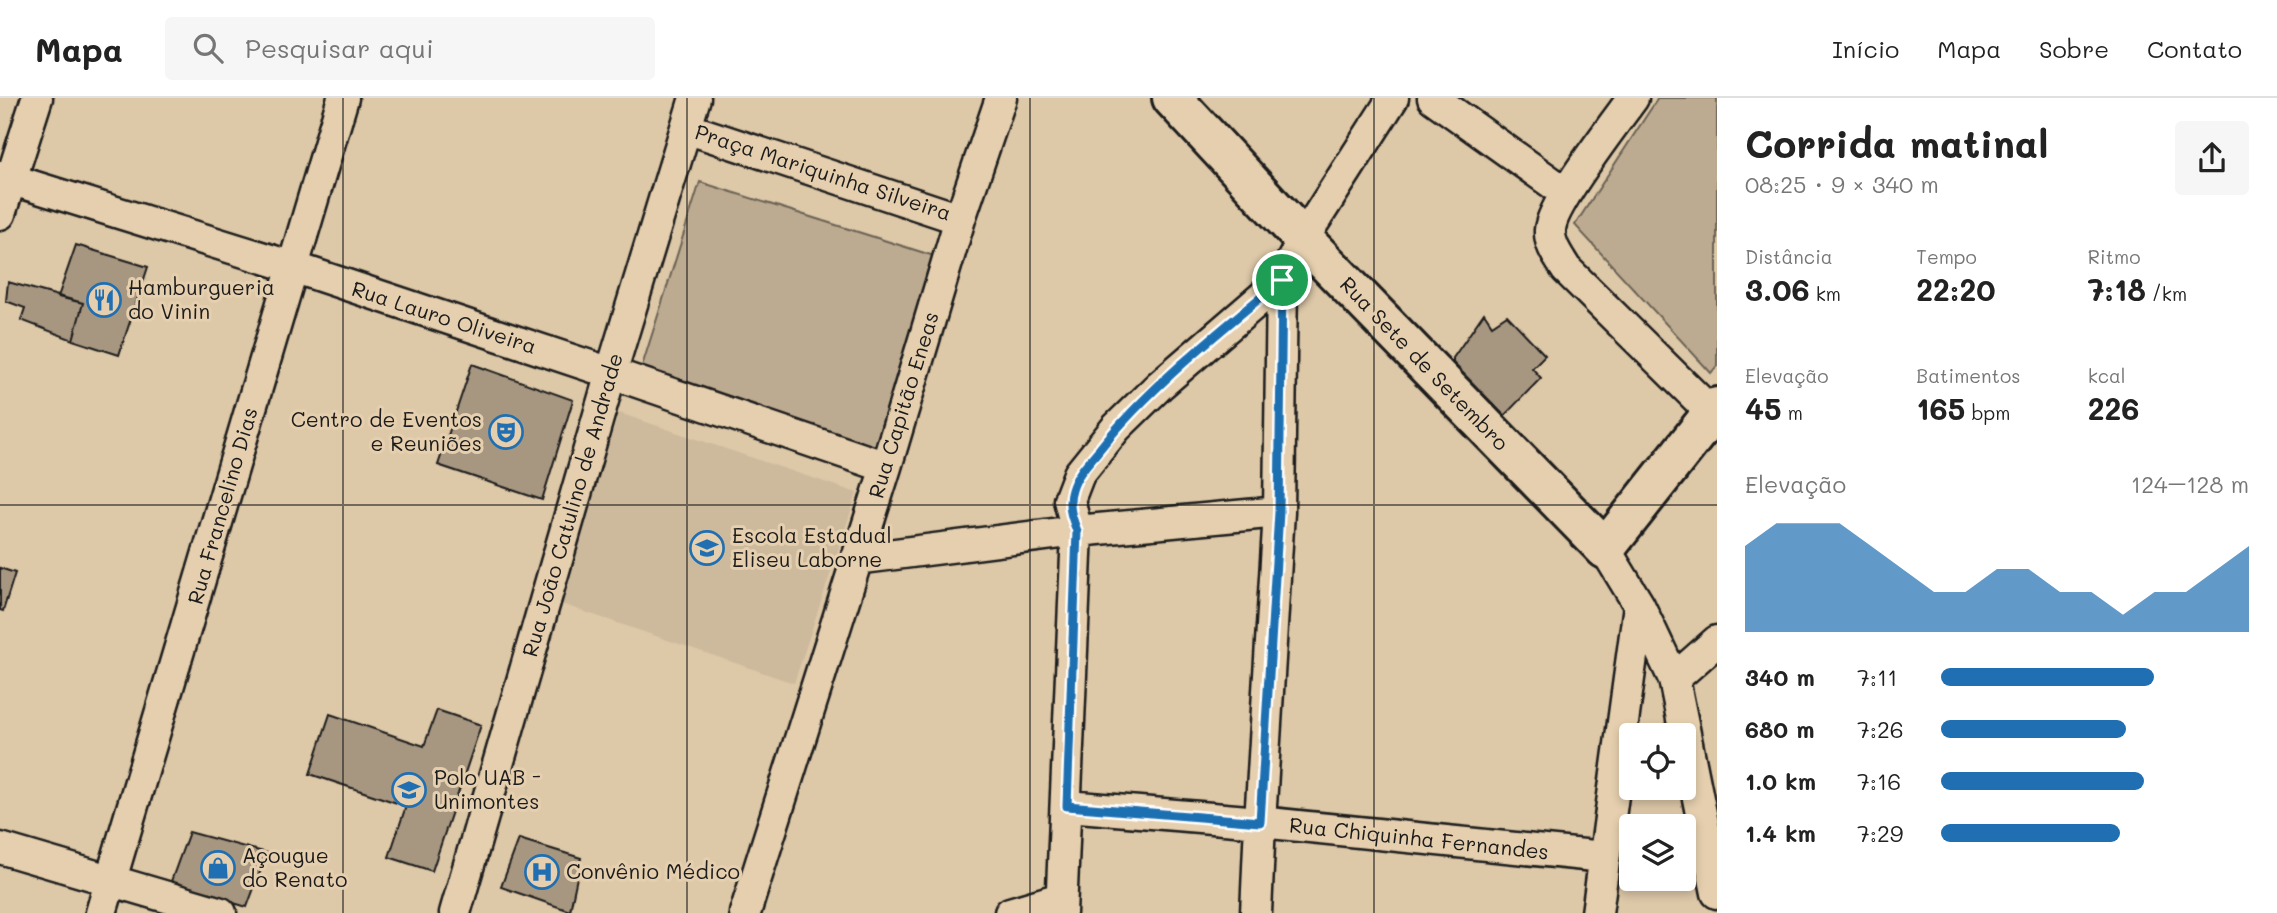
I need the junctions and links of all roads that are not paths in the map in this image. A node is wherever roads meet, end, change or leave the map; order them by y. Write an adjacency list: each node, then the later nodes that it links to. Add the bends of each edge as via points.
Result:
1 (37, 98): 10 (street)
2 (343, 98): 15 (street, Rua Francelino Dias)
3 (695, 98): 9 (street, Rua João Catulino de Andrade)
4 (1001, 98): 13 (street, Rua Capitão Eneas)
5 (1172, 98): 14 (street, Rua Sete de Setembro)
6 (1393, 98): 14 (street)
7 (1433, 98): 11 (street)
8 (1633, 98): 11 (street)
9 (686, 128): 13 (street, Praça Mariquinha Silveira); 17 (street, Rua João Catulino de Andrade)
10 (5, 178): 12 (street); 15 (street, Rua Lauro Oliveira)
11 (1566, 193): 18 (street, via 1550,228 1551,245 1566,269)
12 (0, 214)
13 (960, 219): 19 (street, Rua Capitão Eneas)
14 (1303, 239): 16 (street); 22 (street, Rua Sete de Setembro)
15 (293, 267): 17 (street, Rua Lauro Oliveira); 31 (street, Rua Francelino Dias)
16 (1282, 280): 20 (street); 21 (street, via 1116,428 1073,487 1069,500)
17 (611, 373): 19 (street, Rua Lauro Oliveira); 36 (street, Rua João Catulino de Andrade)
18 (1714, 410): 22 (street)
19 (886, 467): 23 (street, Rua Capitão Eneas)
20 (1279, 512): 21 (street); 28 (street)
21 (1077, 531): 23 (street); 27 (street)
22 (1605, 549): 24 (street, Rua Sete de Setembro)
23 (856, 559): 37 (street, Rua Capitão Eneas)
24 (1639, 605): 26 (street, Rua Sete de Setembro); 30 (street)
25 (1717, 641): 26 (street)
26 (1674, 679): 32 (street, Rua Sete de Setembro)
27 (1067, 806): 28 (street, Rua Chiquinha Fernandes); 33 (street)
28 (1260, 822): 30 (street, Rua Chiquinha Fernandes); 39 (street)
29 (0, 849): 31 (street)
30 (1604, 858): 40 (street)
31 (112, 881): 34 (street, Rua Francelino Dias); 35 (street)
32 (1717, 893)
33 (1061, 906): 38 (street)
34 (102, 913)
35 (222, 913)
36 (455, 913)
37 (745, 913)
38 (1010, 913)
39 (1256, 913)
40 (1597, 913)

